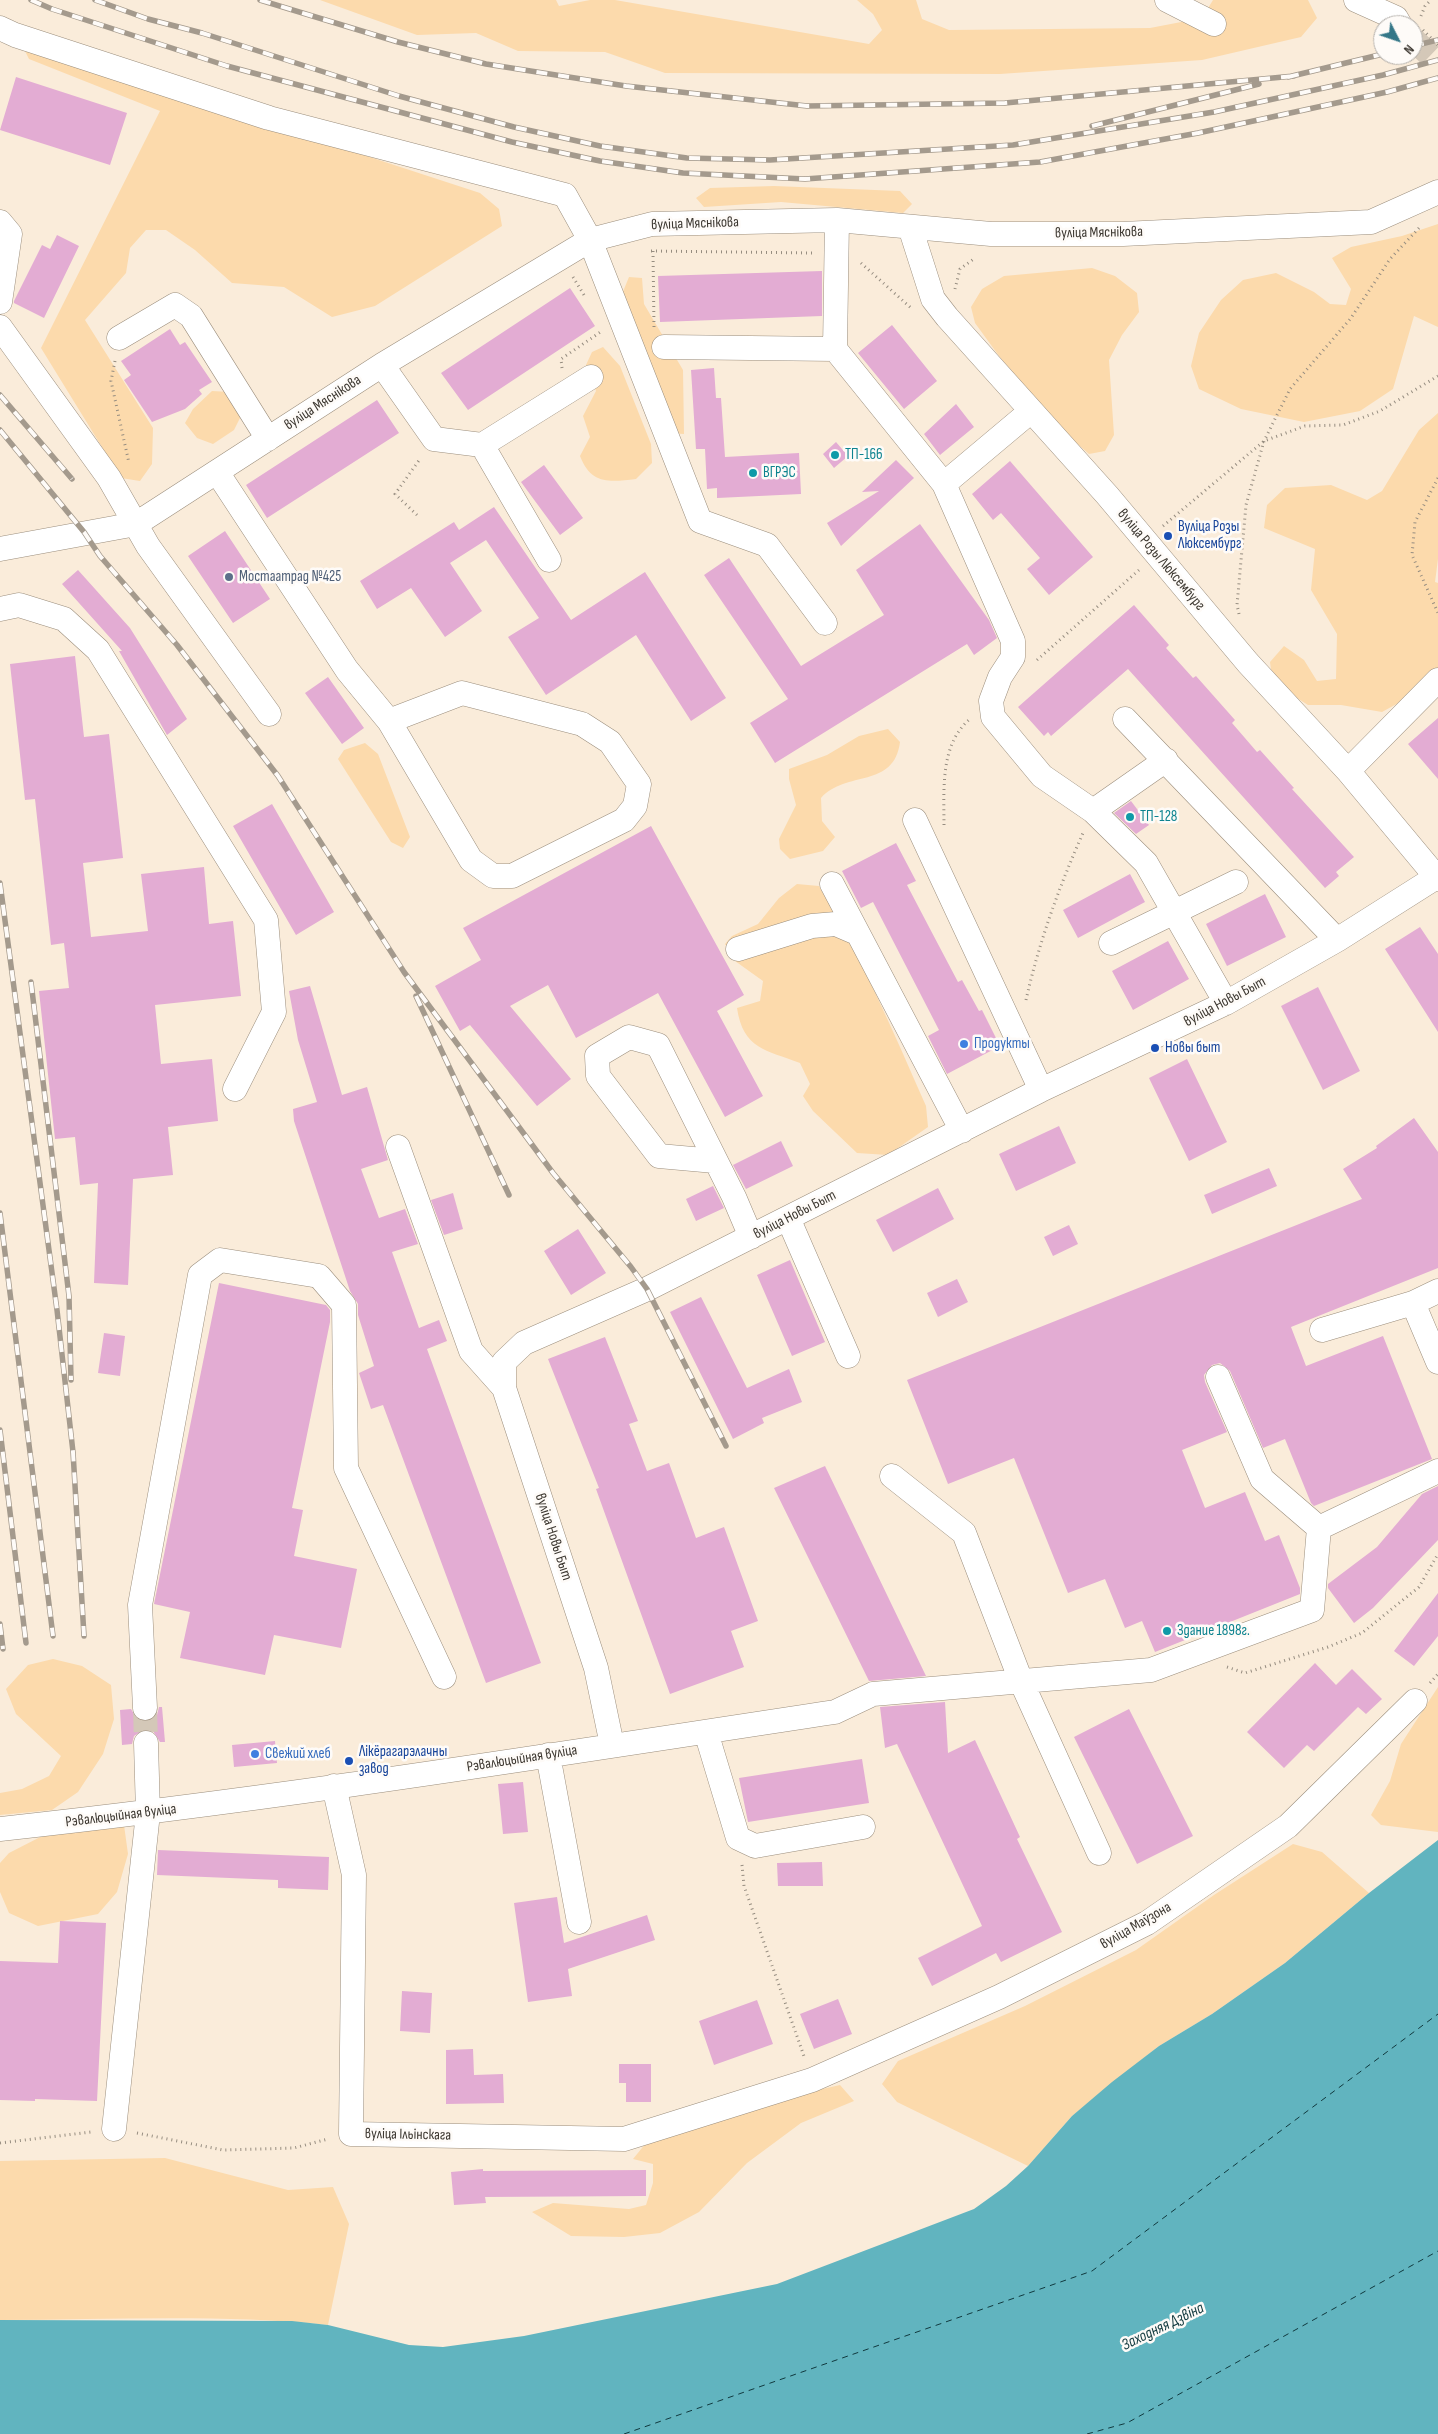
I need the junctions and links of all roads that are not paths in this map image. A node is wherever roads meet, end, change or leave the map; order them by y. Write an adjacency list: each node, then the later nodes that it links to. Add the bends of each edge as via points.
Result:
1 (1167, 0): 4 (street)
2 (1356, 0): 3 (street)
3 (1399, 14)
4 (1214, 24)
5 (0, 28): 10 (street, via 15,36 269,118 565,195)
6 (1438, 192): 9 (street, вуліца Мяснікова, via 1371,222 1123,234 991,234)
7 (837, 220): 9 (street, вуліца Мяснікова); 10 (street, вуліца Мяснікова, via 652,224); 15 (street)
8 (0, 222): 11 (street, via 10,234)
9 (910, 227): 18 (street, вуліца Розы Люксембург, via 934,299)
10 (590, 240): 16 (street, вуліца Мяснікова); 27 (street, via 700,521 767,545)
11 (0, 302)
12 (0, 327): 23 (street, via 108,478)
13 (119, 338): 19 (street, via 175,305 192,316)
14 (664, 347): 15 (street)
15 (835, 349): 22 (street)
16 (382, 365): 19 (street, вуліца Мяснікова); 20 (street, via 434,439)
17 (591, 377): 20 (street)
18 (1031, 411): 22 (street); 33 (street, вуліца Розы Люксембург, via 1248,663)
19 (268, 439): 21 (street, вуліца Мяснікова)
20 (482, 445): 25 (street)
21 (217, 472): 23 (street, вуліца Мяснікова); 31 (street, via 347,670)
22 (944, 484): 34 (street, via 1013,641 1013,657 1000,677 991,701 993,717 1042,776)
23 (136, 524): 24 (street, вуліца Мяснікова); 29 (street, via 148,546)
24 (0, 549)
25 (549, 560)
26 (0, 608): 45 (street, via 19,605 64,619 98,650 266,920 274,1012)
27 (825, 623)
28 (1438, 680): 33 (street)
29 (269, 714)
30 (1125, 719): 32 (street)
31 (389, 721): 31 (street, via 471,860 493,876 512,876 624,820 635,806 639,784 610,742 582,724 462,693)
32 (1166, 760): 34 (street); 41 (street)
33 (1348, 771): 36 (street, вуліца Розы Люксембург)
34 (1093, 811): 39 (street, via 1146,863)
35 (915, 820): 46 (street)
36 (1438, 878): 41 (street, вуліца Новы Быт)
37 (1236, 882): 39 (street)
38 (832, 884): 40 (street)
39 (1173, 911): 42 (street); 44 (street)
40 (857, 933): 43 (street, via 836,924 812,926); 47 (street)
41 (1337, 940): 44 (street, вуліца Новы Быт)
42 (1111, 943)
43 (738, 949)
44 (1226, 1003): 46 (street, вуліца Новы Быт)
45 (235, 1089)
46 (1041, 1090): 47 (street, вуліца Новы Быт)
47 (962, 1131): 50 (street, вуліца Новы Быт)
48 (398, 1147): 58 (street, via 471,1350)
49 (714, 1162): 49 (street, via 658,1045 629,1037 597,1056 598,1076 658,1156); 51 (street)
50 (788, 1218): 51 (street, вуліца Новы Быт); 55 (street)
51 (751, 1237): 58 (street, вуліца Новы Быт, via 646,1289 524,1343 504,1362)
52 (1438, 1291): 53 (street)
53 (1414, 1303): 54 (street); 56 (street)
54 (1322, 1330)
55 (848, 1356)
56 (1438, 1362)
57 (1218, 1377): 61 (street, via 1262,1479)
58 (504, 1388): 68 (street, вуліца Новы Быт, via 596,1668)
59 (1438, 1471): 61 (street)
60 (892, 1476): 63 (street, via 964,1533)
61 (1319, 1528): 63 (street, Рэвалюцыйная вуліца, via 1312,1610 1150,1670)
62 (444, 1677): 65 (street, via 346,1468 344,1305 319,1276 220,1260 200,1275 140,1605)
63 (1021, 1681): 66 (street, Рэвалюцыйная вуліца, via 873,1694 835,1712); 74 (street)
64 (1415, 1701): 76 (street, вуліца Маўзона, via 1288,1826 1147,1923 999,1997)
65 (145, 1708)
66 (706, 1732): 68 (street, Рэвалюцыйная вуліца); 72 (street, via 738,1838 755,1846)
67 (146, 1743): 71 (street)
68 (612, 1744): 69 (street, Рэвалюцыйная вуліца)
69 (548, 1755): 70 (street, Рэвалюцыйная вуліца); 75 (street)
70 (334, 1786): 71 (street, Рэвалюцыйная вуліца); 76 (street, вуліца Ільінскага, via 354,1875 351,2134 624,2139)
71 (148, 1813): 73 (street, Рэвалюцыйная вуліца); 77 (street)
72 (863, 1827)
73 (0, 1829)
74 (1099, 1853)
75 (579, 1922)
76 (812, 2080)
77 (114, 2129)

